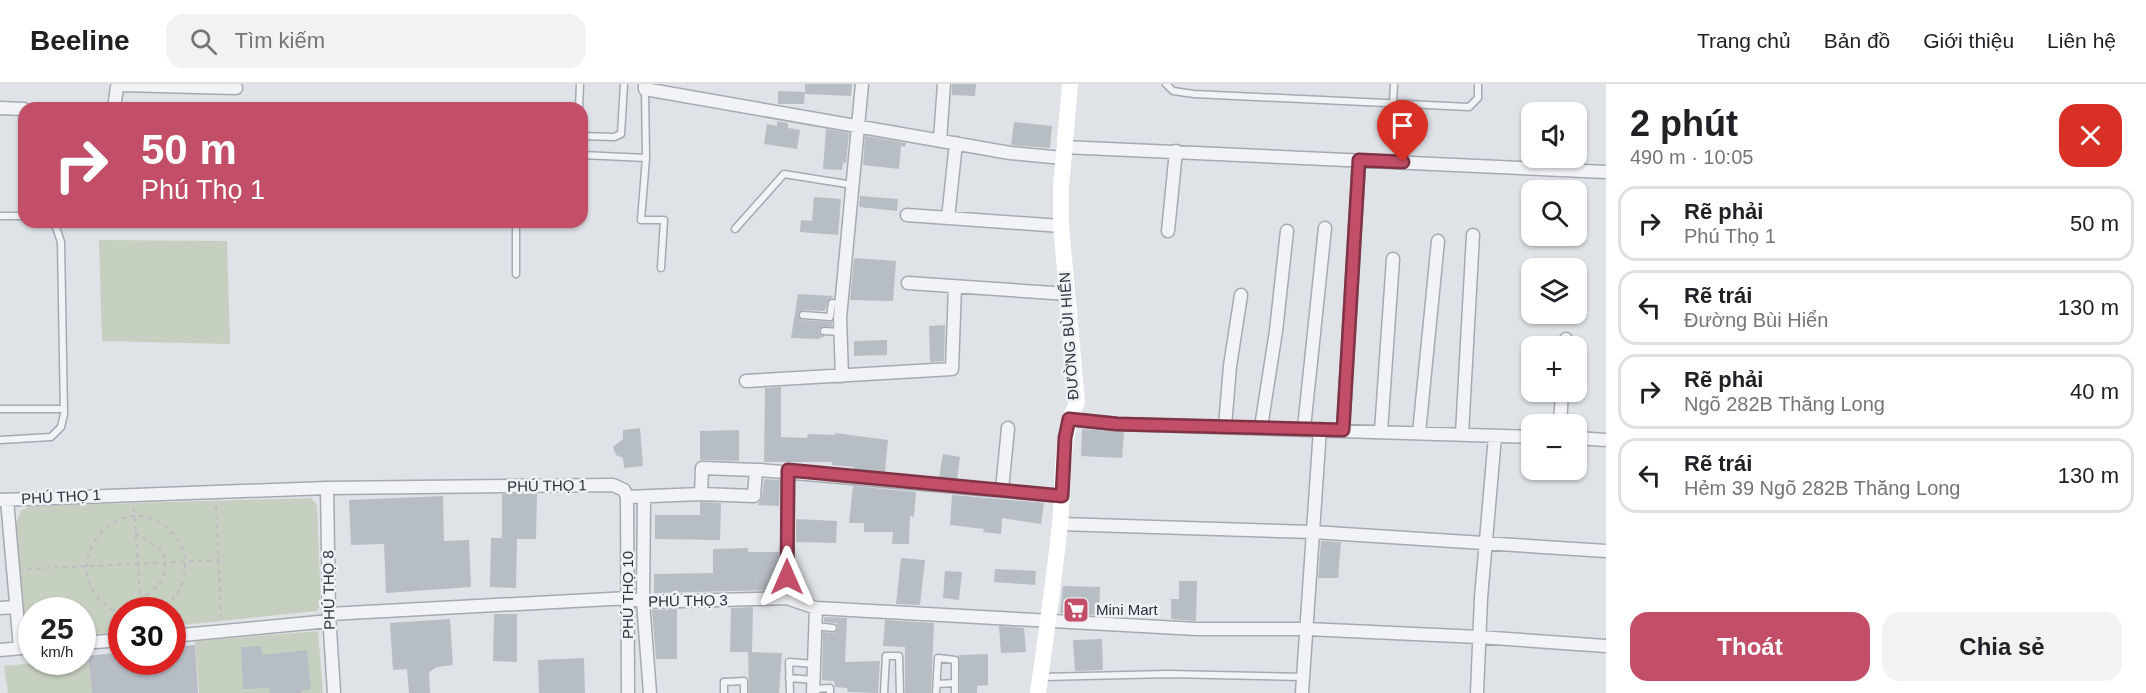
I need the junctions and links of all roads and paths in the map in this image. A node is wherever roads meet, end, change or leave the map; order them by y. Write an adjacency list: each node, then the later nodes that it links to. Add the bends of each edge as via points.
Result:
1 (580, 84): 12 (lane)
2 (624, 84): 17 (lane, via 621,134)
3 (862, 84): 16 (street)
4 (944, 84): 18 (street)
5 (1070, 84): 21 (street, ĐƯỜNG BÙI HIỂN)
6 (1166, 84): 13 (lane, via 1173,91 1194,94)
7 (1394, 84): 13 (lane)
8 (1478, 84): 13 (lane, via 1478,98 1469,106)
9 (645, 87): 16 (street); 23 (lane)
10 (236, 88): 11 (street, via 122,85 117,87)
11 (115, 102)
12 (579, 102)
13 (1393, 103)
14 (0, 108): 15 (street)
15 (18, 109)
16 (858, 125): 18 (street); 26 (street)
17 (588, 136)
18 (939, 140): 19 (street)
19 (956, 143): 21 (street, via 1010,153); 30 (street)
20 (1176, 151): 21 (street); 24 (street); 36 (street)
21 (1064, 153): 31 (street, ĐƯỜNG BÙI HIỂN)
22 (588, 155): 23 (lane)
23 (646, 158): 41 (lane, via 641,220 664,220)
24 (1359, 160): 25 (street); 61 (street)
25 (1606, 172)
26 (853, 185): 35 (lane, via 784,174); 47 (street)
27 (908, 214): 30 (street)
28 (0, 216): 29 (lane)
29 (18, 216)
30 (948, 218): 31 (street)
31 (1061, 226): 45 (street, ĐƯỜNG BÙI HIỂN)
32 (56, 228): 54 (lane, via 61,242)
33 (516, 228): 42 (lane)
34 (1325, 228): 59 (street)
35 (735, 229)
36 (1168, 231)
37 (1287, 231): 57 (street)
38 (1473, 235): 64 (street)
39 (1438, 241): 63 (street)
40 (1393, 259): 62 (street)
41 (661, 268)
42 (516, 274)
43 (908, 283): 44 (street)
44 (955, 286): 45 (street); 51 (street, via 952,369)
45 (1068, 294): 55 (street, ĐƯỜNG BÙI HIỂN, via 1077,402)
46 (1241, 295): 56 (street)
47 (842, 304): 48 (lane, via 832,303 830,317); 50 (street)
48 (803, 315)
49 (824, 331): 50 (lane)
50 (840, 332): 51 (street)
51 (842, 376): 52 (street)
52 (746, 381)
53 (0, 409): 54 (lane)
54 (64, 409): 68 (lane, via 61,427 51,437)
55 (1069, 419): 56 (street); 77 (street, ĐƯỜNG BÙI HIỂN)
56 (1225, 426): 57 (street)
57 (1262, 427): 59 (street)
58 (1008, 428): 73 (street)
59 (1304, 428): 60 (street)
60 (1320, 429): 61 (street); 82 (street)
61 (1343, 430): 62 (street)
62 (1381, 431): 63 (street)
63 (1419, 433): 64 (street)
64 (1462, 434): 65 (street)
65 (1495, 435): 66 (street); 84 (street)
66 (1521, 436)
67 (1587, 439): 69 (street)
68 (0, 440)
69 (1606, 440)
70 (756, 470): 71 (street); 76 (street, PHÚ THỌ 1, via 754,496); 76 (street, via 702,468)
71 (788, 470): 73 (street); 95 (street)
72 (327, 488): 74 (street, PHÚ THỌ 1); 78 (street, PHÚ THỌ 1, via 613,485 624,490); 102 (street, PHÚ THỌ 8)
73 (1002, 490): 77 (street)
74 (215, 491): 75 (street, PHÚ THỌ 1); 86 (path)
75 (133, 494): 80 (street, PHÚ THỌ 1); 83 (path)
76 (702, 494): 79 (street, PHÚ THỌ 1)
77 (1062, 496): 81 (street, ĐƯỜNG BÙI HIỂN)
78 (627, 498): 79 (street, PHÚ THỌ 1); 94 (street, PHÚ THỌ 10)
79 (644, 499): 96 (street, PHÚ THỌ 10)
80 (3, 500): 90 (street)
81 (1060, 524): 82 (street); 103 (street, ĐƯỜNG BÙI HIỂN)
82 (1313, 532): 84 (street); 106 (street)
83 (135, 533): 88 (path, via 163,551); 91 (path)
84 (1485, 543): 85 (street); 109 (street)
85 (1606, 550)
86 (219, 560): 87 (path); 107 (path)
87 (186, 561): 88 (path); 89 (path, via 174,534 148,518 134,517 119,520 95,538); 93 (path, via 185,578)
88 (166, 562): 89 (path); 92 (path, via 168,568 162,581)
89 (86, 566): 90 (path); 99 (path, via 88,582)
90 (12, 570): 97 (street)
91 (140, 597)
92 (142, 597)
93 (174, 597)
94 (629, 598): 96 (street, PHÚ THỌ 3); 102 (street, PHÚ THỌ 3); 123 (street, PHÚ THỌ 10)
95 (787, 598): 96 (street, PHÚ THỌ 3); 100 (street, PHÚ THỌ 3)
96 (643, 602): 124 (street, PHÚ THỌ 10)
97 (15, 607): 98 (street); 101 (street)
98 (0, 608)
99 (108, 608)
100 (816, 608): 103 (street, PHÚ THỌ 3); 104 (street)
101 (18, 618)
102 (329, 618): 107 (street, PHÚ THỌ 3); 122 (street, PHÚ THỌ 8)
103 (1046, 622): 106 (street, PHÚ THỌ 3); 120 (street, ĐƯỜNG BÙI HIỂN)
104 (814, 626): 105 (lane); 113 (street)
105 (832, 628)
106 (1307, 629): 109 (street, PHÚ THỌ 3); 115 (street)
107 (222, 632): 108 (street, PHÚ THỌ 3)
108 (186, 635)
109 (1479, 637): 110 (street, PHÚ THỌ 3); 134 (street)
110 (1606, 646)
111 (18, 648): 112 (street)
112 (0, 650)
113 (815, 664): 114 (lane, via 789,662); 121 (street)
114 (789, 678): 121 (lane); 127 (lane)
115 (1303, 678): 120 (lane, via 1168,674); 133 (street)
116 (899, 682): 117 (lane); 117 (lane, via 899,656 886,656); 130 (lane)
117 (885, 683): 129 (lane)
118 (955, 683): 119 (lane); 119 (lane, via 955,660 938,658); 132 (lane)
119 (937, 684): 131 (lane)
120 (1039, 685)
121 (814, 687): 128 (lane, via 830,688)
122 (334, 693)
123 (627, 693)
124 (650, 693)
125 (724, 693): 126 (lane, via 724,682 744,681)
126 (744, 693)
127 (790, 693)
128 (830, 693)
129 (885, 693)
130 (900, 693)
131 (936, 693)
132 (955, 693)
133 (1302, 693)
134 (1478, 693)

